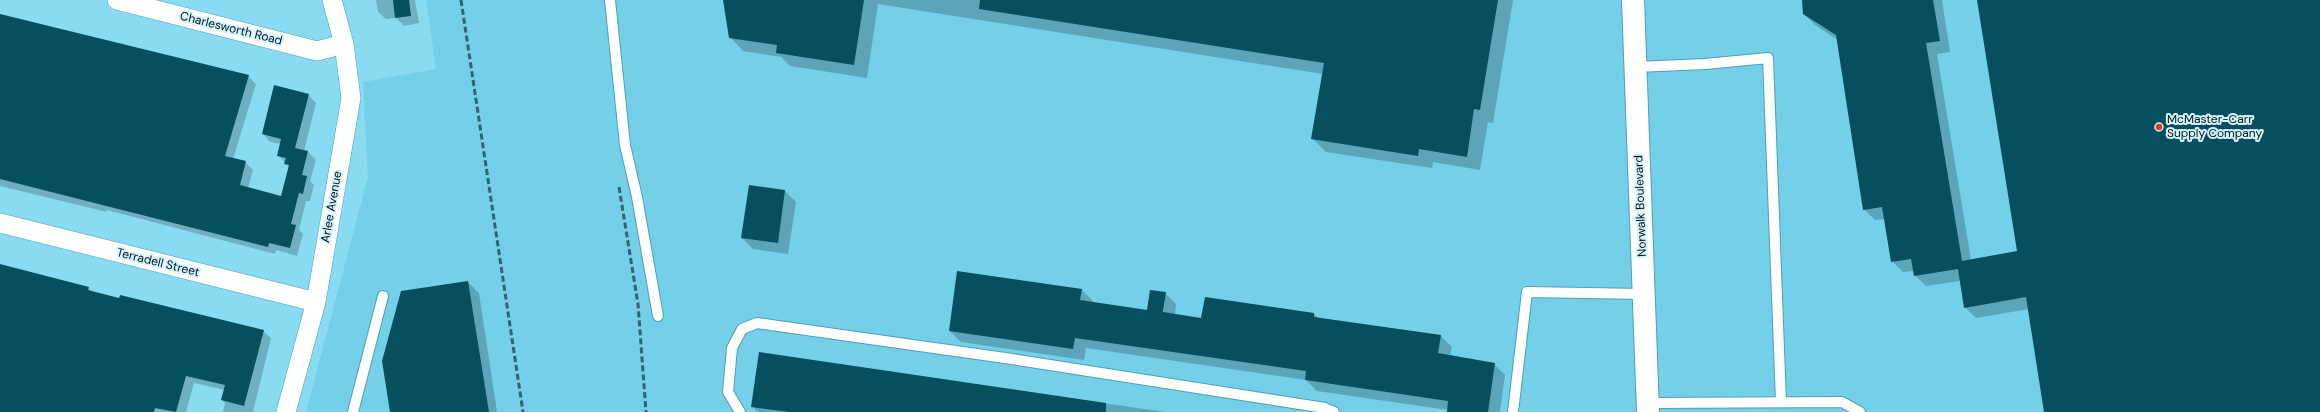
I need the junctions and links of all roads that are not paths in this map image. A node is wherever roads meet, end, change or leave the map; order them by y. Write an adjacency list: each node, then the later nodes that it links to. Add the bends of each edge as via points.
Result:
1 (117, 0): 5 (street, Charlesworth Road, via 317,51)
2 (332, 0): 5 (street, Arlee Avenue)
3 (610, 0): 11 (lane, via 625,145)
4 (1633, 0): 6 (main road, Norwalk Boulevard)
5 (344, 44): 10 (street, Arlee Avenue, via 351,98)
6 (1636, 67): 8 (main road, Norwalk Boulevard); 12 (lane, via 1768,58)
7 (0, 223): 10 (street, Terradell Street)
8 (1644, 294): 13 (main road, Norwalk Boulevard); 18 (lane, via 1527,292)
9 (382, 296): 15 (lane)
10 (316, 302): 14 (street, Arlee Avenue)
11 (658, 316)
12 (1780, 402): 13 (lane); 19 (lane, via 1842,402)
13 (1648, 407)
14 (286, 412)
15 (353, 412)
16 (740, 412): 17 (lane, via 728,392 732,348 742,329 757,323 1326,408)
17 (1334, 412)
18 (1513, 412)
19 (1860, 412)

